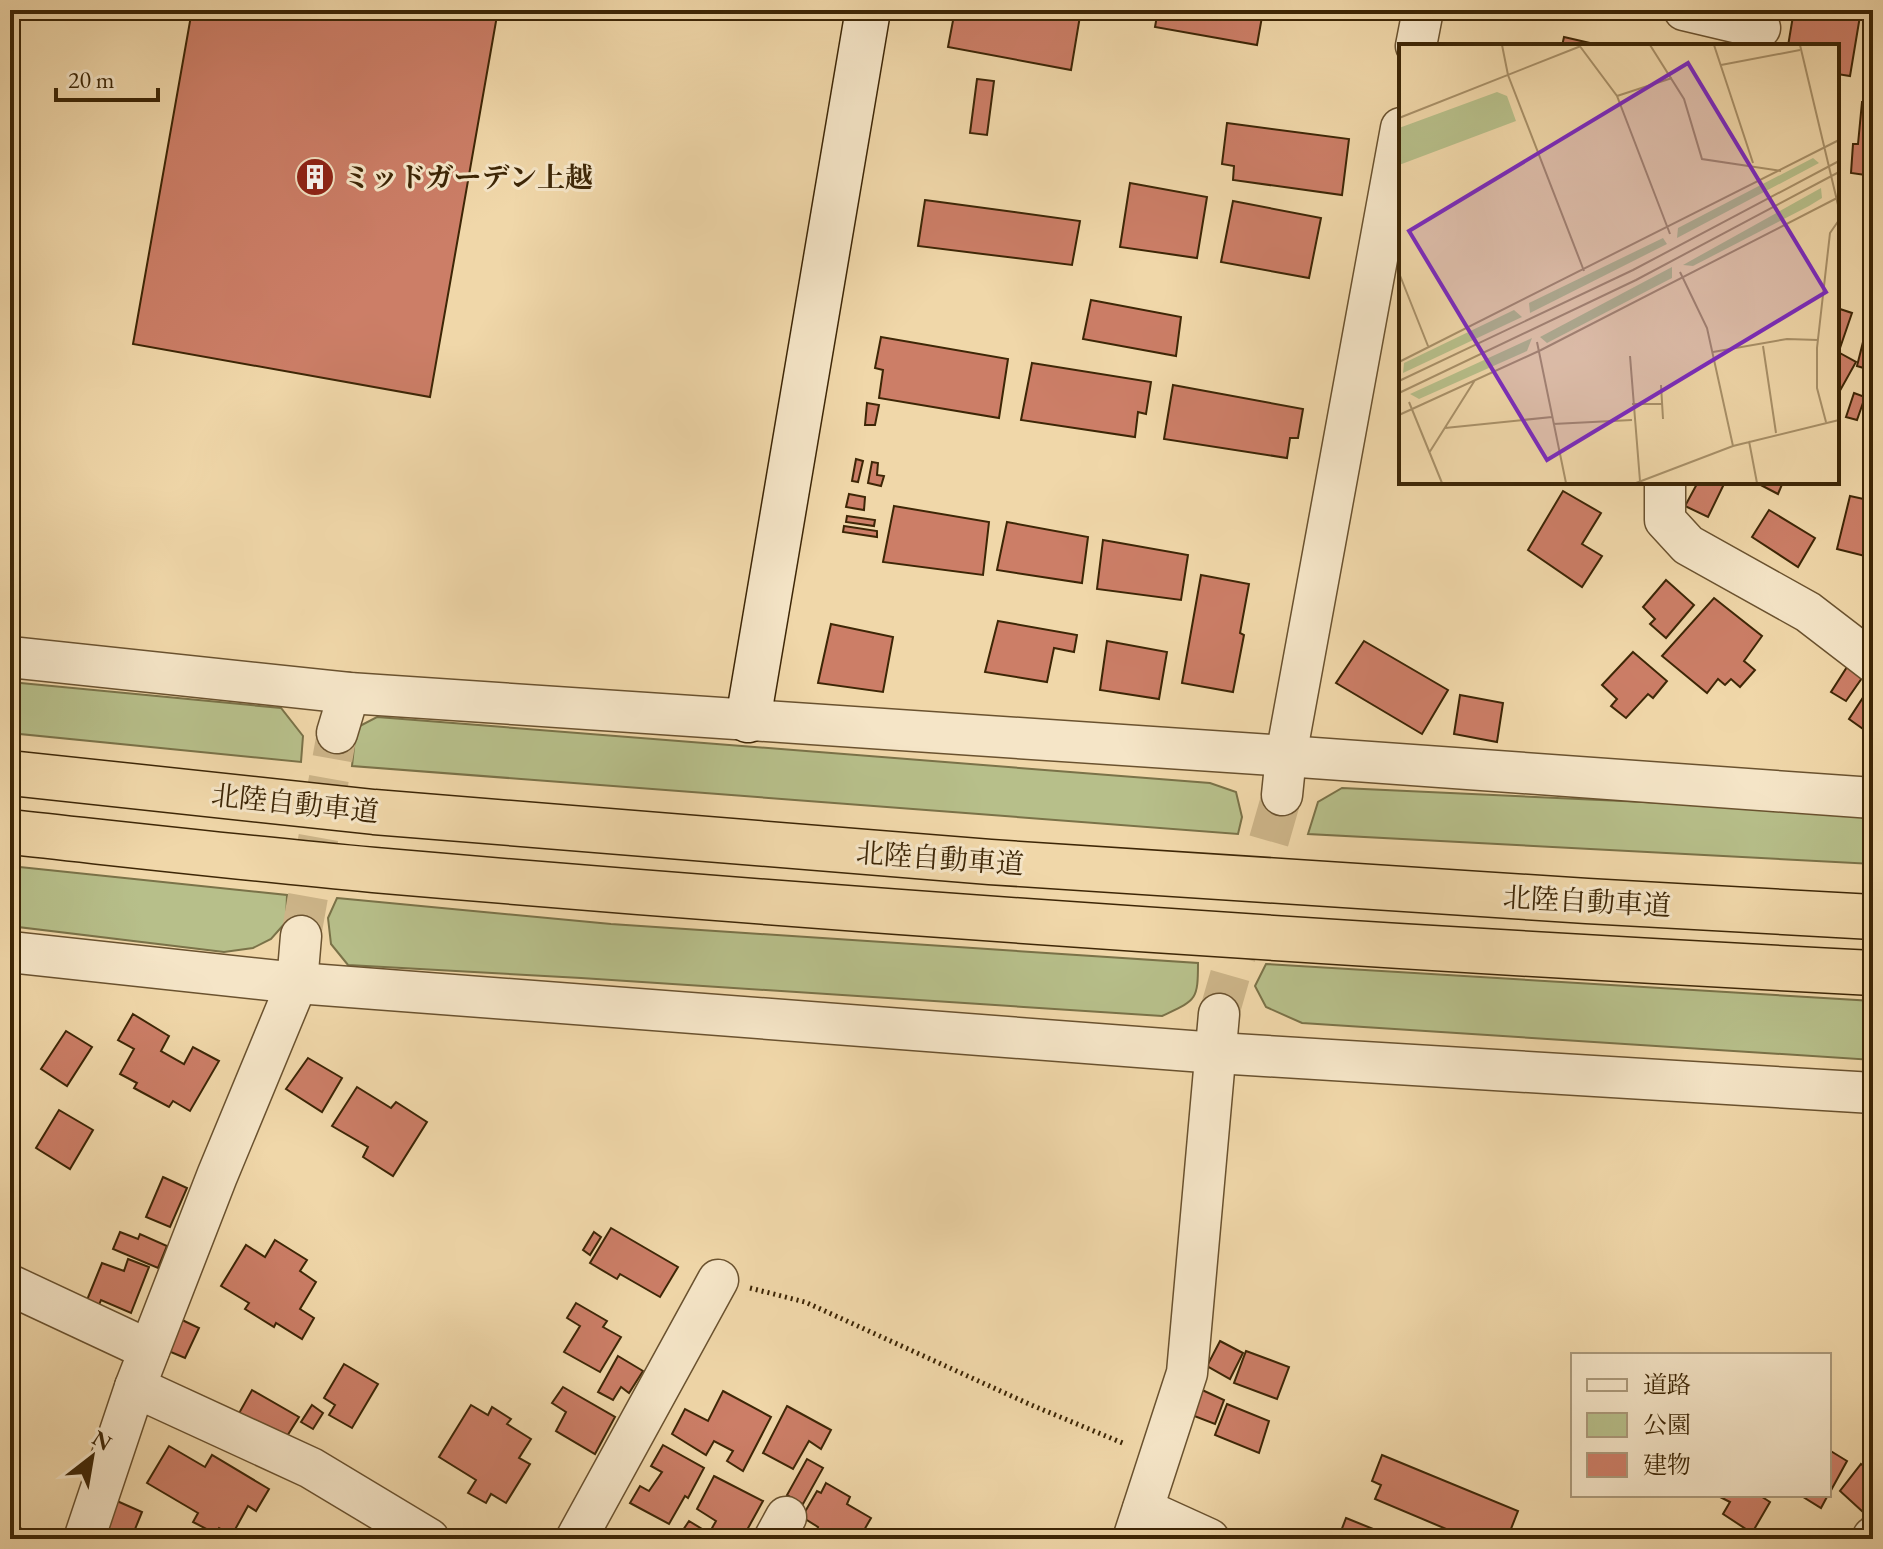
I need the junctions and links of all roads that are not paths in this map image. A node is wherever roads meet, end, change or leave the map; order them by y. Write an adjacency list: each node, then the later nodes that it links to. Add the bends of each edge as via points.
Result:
1 (868, 10): 11 (street)
2 (1423, 10): 5 (street)
3 (1684, 10): 4 (street)
4 (1759, 28)
5 (1416, 44)
6 (1399, 139): 13 (street)
7 (1665, 484): 9 (street, via 1665,520 1688,545 1808,612)
8 (10, 657): 10 (street)
9 (1873, 662)
10 (349, 693): 11 (street); 12 (street)
11 (748, 720): 13 (street)
12 (337, 733)
13 (1286, 756): 15 (street); 16 (street)
14 (10, 773): 18 (highway, 北陸自動車道, via 374,812 990,862)
15 (1282, 795)
16 (1873, 798)
17 (10, 832): 21 (highway, 北陸自動車道, via 371,869 977,918)
18 (1873, 917)
19 (301, 936): 22 (street)
20 (10, 952): 22 (street)
21 (1873, 973)
22 (297, 983): 24 (street); 28 (street)
23 (1219, 1014): 24 (street)
24 (1217, 1053): 25 (street); 30 (street, via 1187,1373)
25 (1873, 1093)
26 (718, 1280): 31 (street)
27 (10, 1285): 28 (street)
28 (149, 1350): 29 (street)
29 (135, 1387): 32 (street); 33 (street, via 311,1468)
30 (1138, 1524): 34 (street)
31 (591, 1534)
32 (84, 1539)
33 (429, 1539)
34 (1209, 1539)

